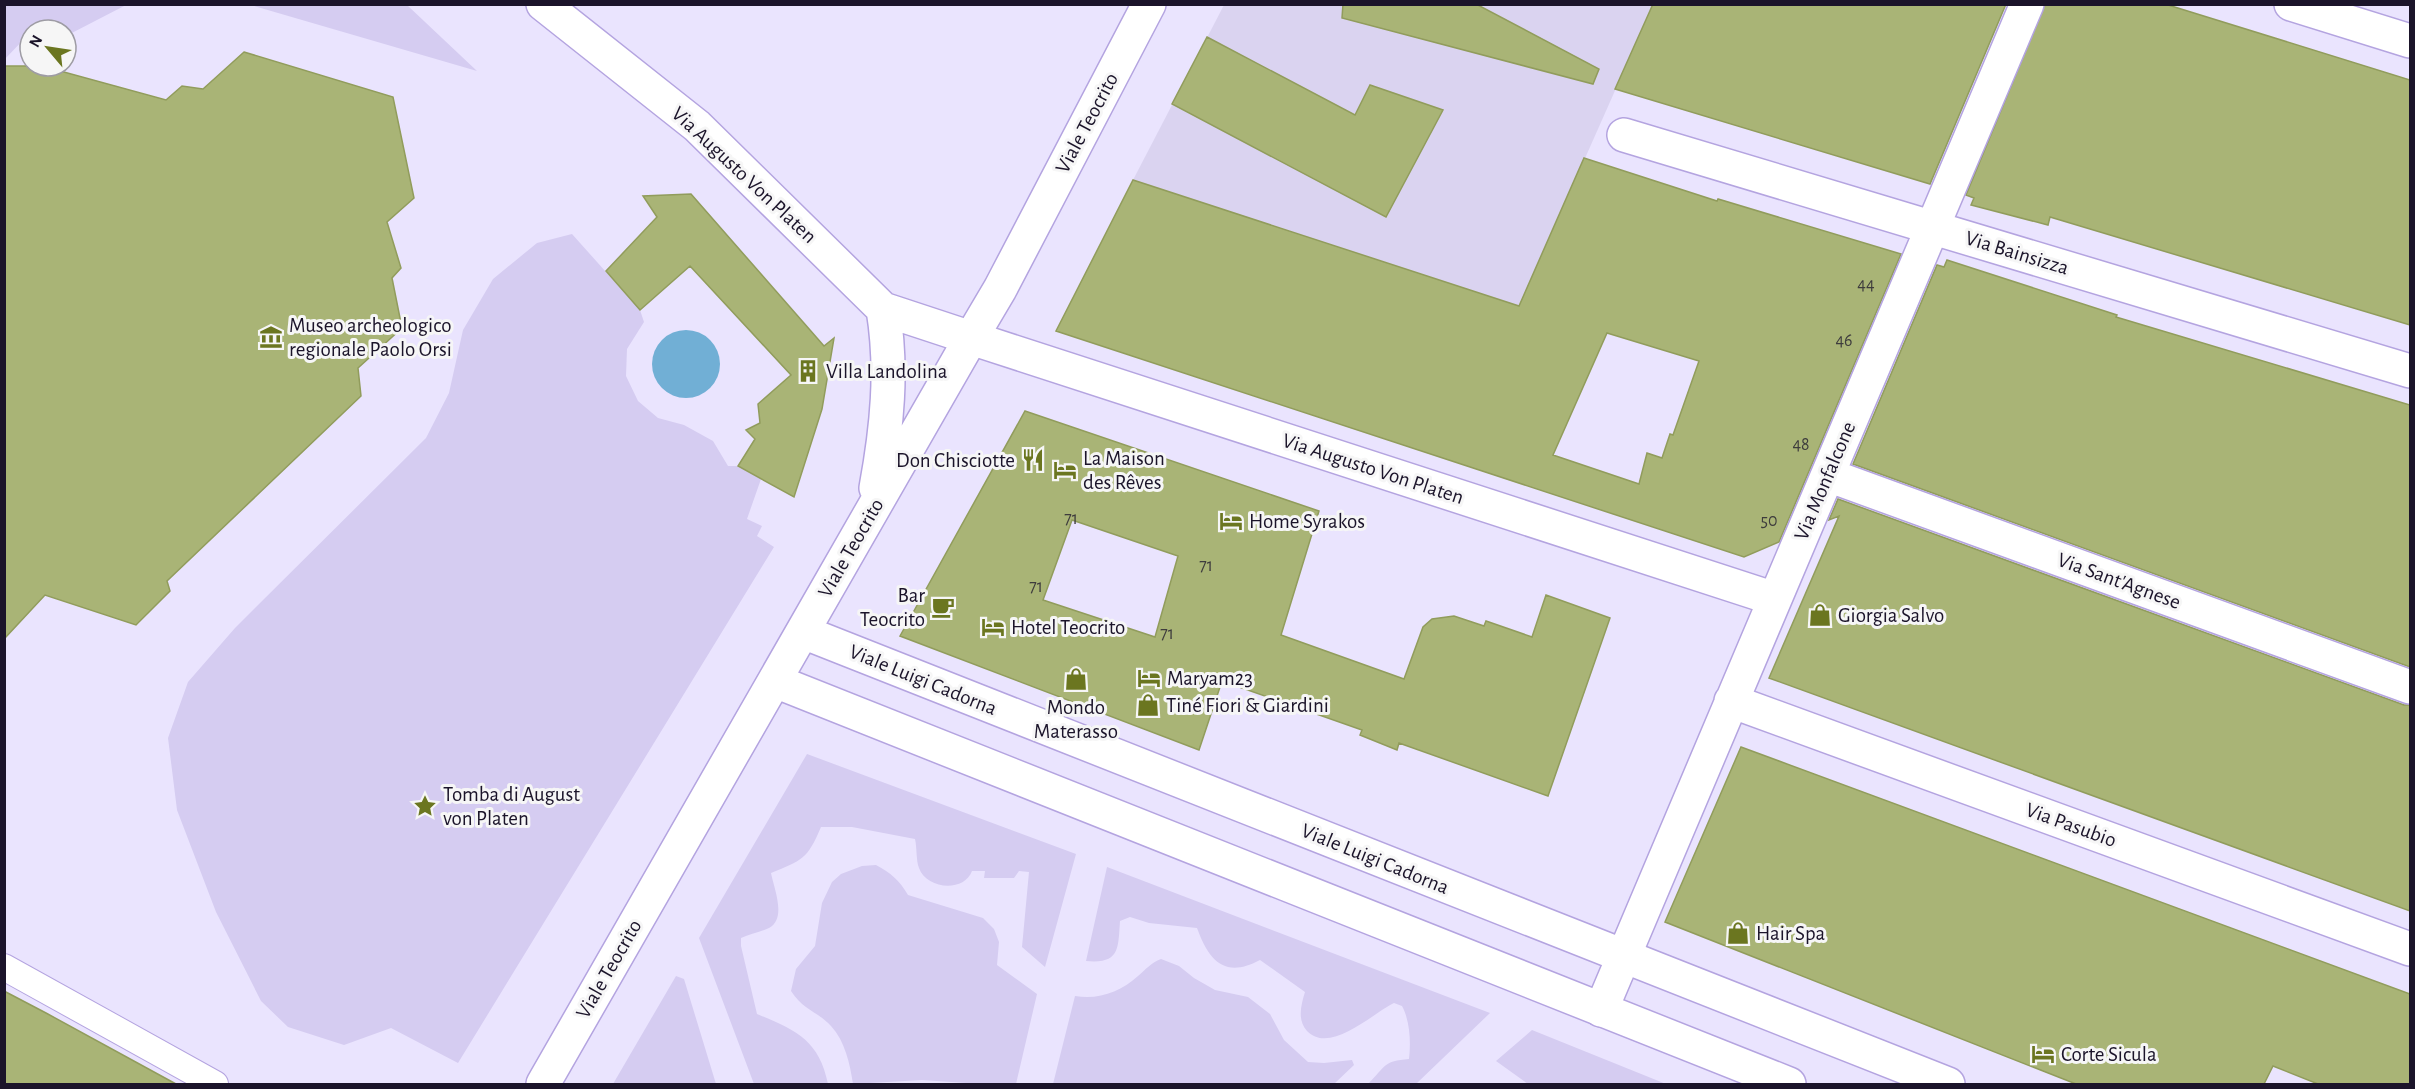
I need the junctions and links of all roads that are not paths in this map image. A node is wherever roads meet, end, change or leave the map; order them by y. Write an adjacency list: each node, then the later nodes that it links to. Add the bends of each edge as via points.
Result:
1 (543, 4): 8 (street, Via Augusto Von Platen, via 697,126)
2 (1149, 4): 9 (street, Viale Teocrito)
3 (2027, 4): 7 (street, Via Monfalcone)
4 (2291, 4): 5 (street)
5 (2410, 40)
6 (1624, 135): 7 (street, Via Bainsizza)
7 (1932, 227): 10 (street, Via Bainsizza); 11 (street, Via Monfalcone)
8 (883, 309): 9 (street, Via Augusto Von Platen); 12 (street, via 889,361 886,432)
9 (971, 338): 12 (street, Viale Teocrito); 13 (street, Via Augusto Von Platen)
10 (2410, 370)
11 (1828, 475): 13 (street, Via Monfalcone); 16 (street, Via Sant'Agnese)
12 (871, 512): 14 (street, Viale Teocrito)
13 (1775, 599): 17 (street, Via Monfalcone)
14 (803, 632): 15 (street, Viale Teocrito); 19 (street, Viale Luigi Cadorna)
15 (775, 681): 21 (street); 23 (street, Viale Teocrito)
16 (2410, 687)
17 (1731, 701): 18 (street, Via Pasubio); 19 (street, Via Monfalcone)
18 (2410, 949)
19 (1623, 957): 21 (street, Via Monfalcone); 25 (street, Viale Luigi Cadorna)
20 (4, 967): 22 (lane)
21 (1601, 1010): 24 (street)
22 (215, 1084)
23 (543, 1084)
24 (1789, 1084)
25 (1948, 1084)

